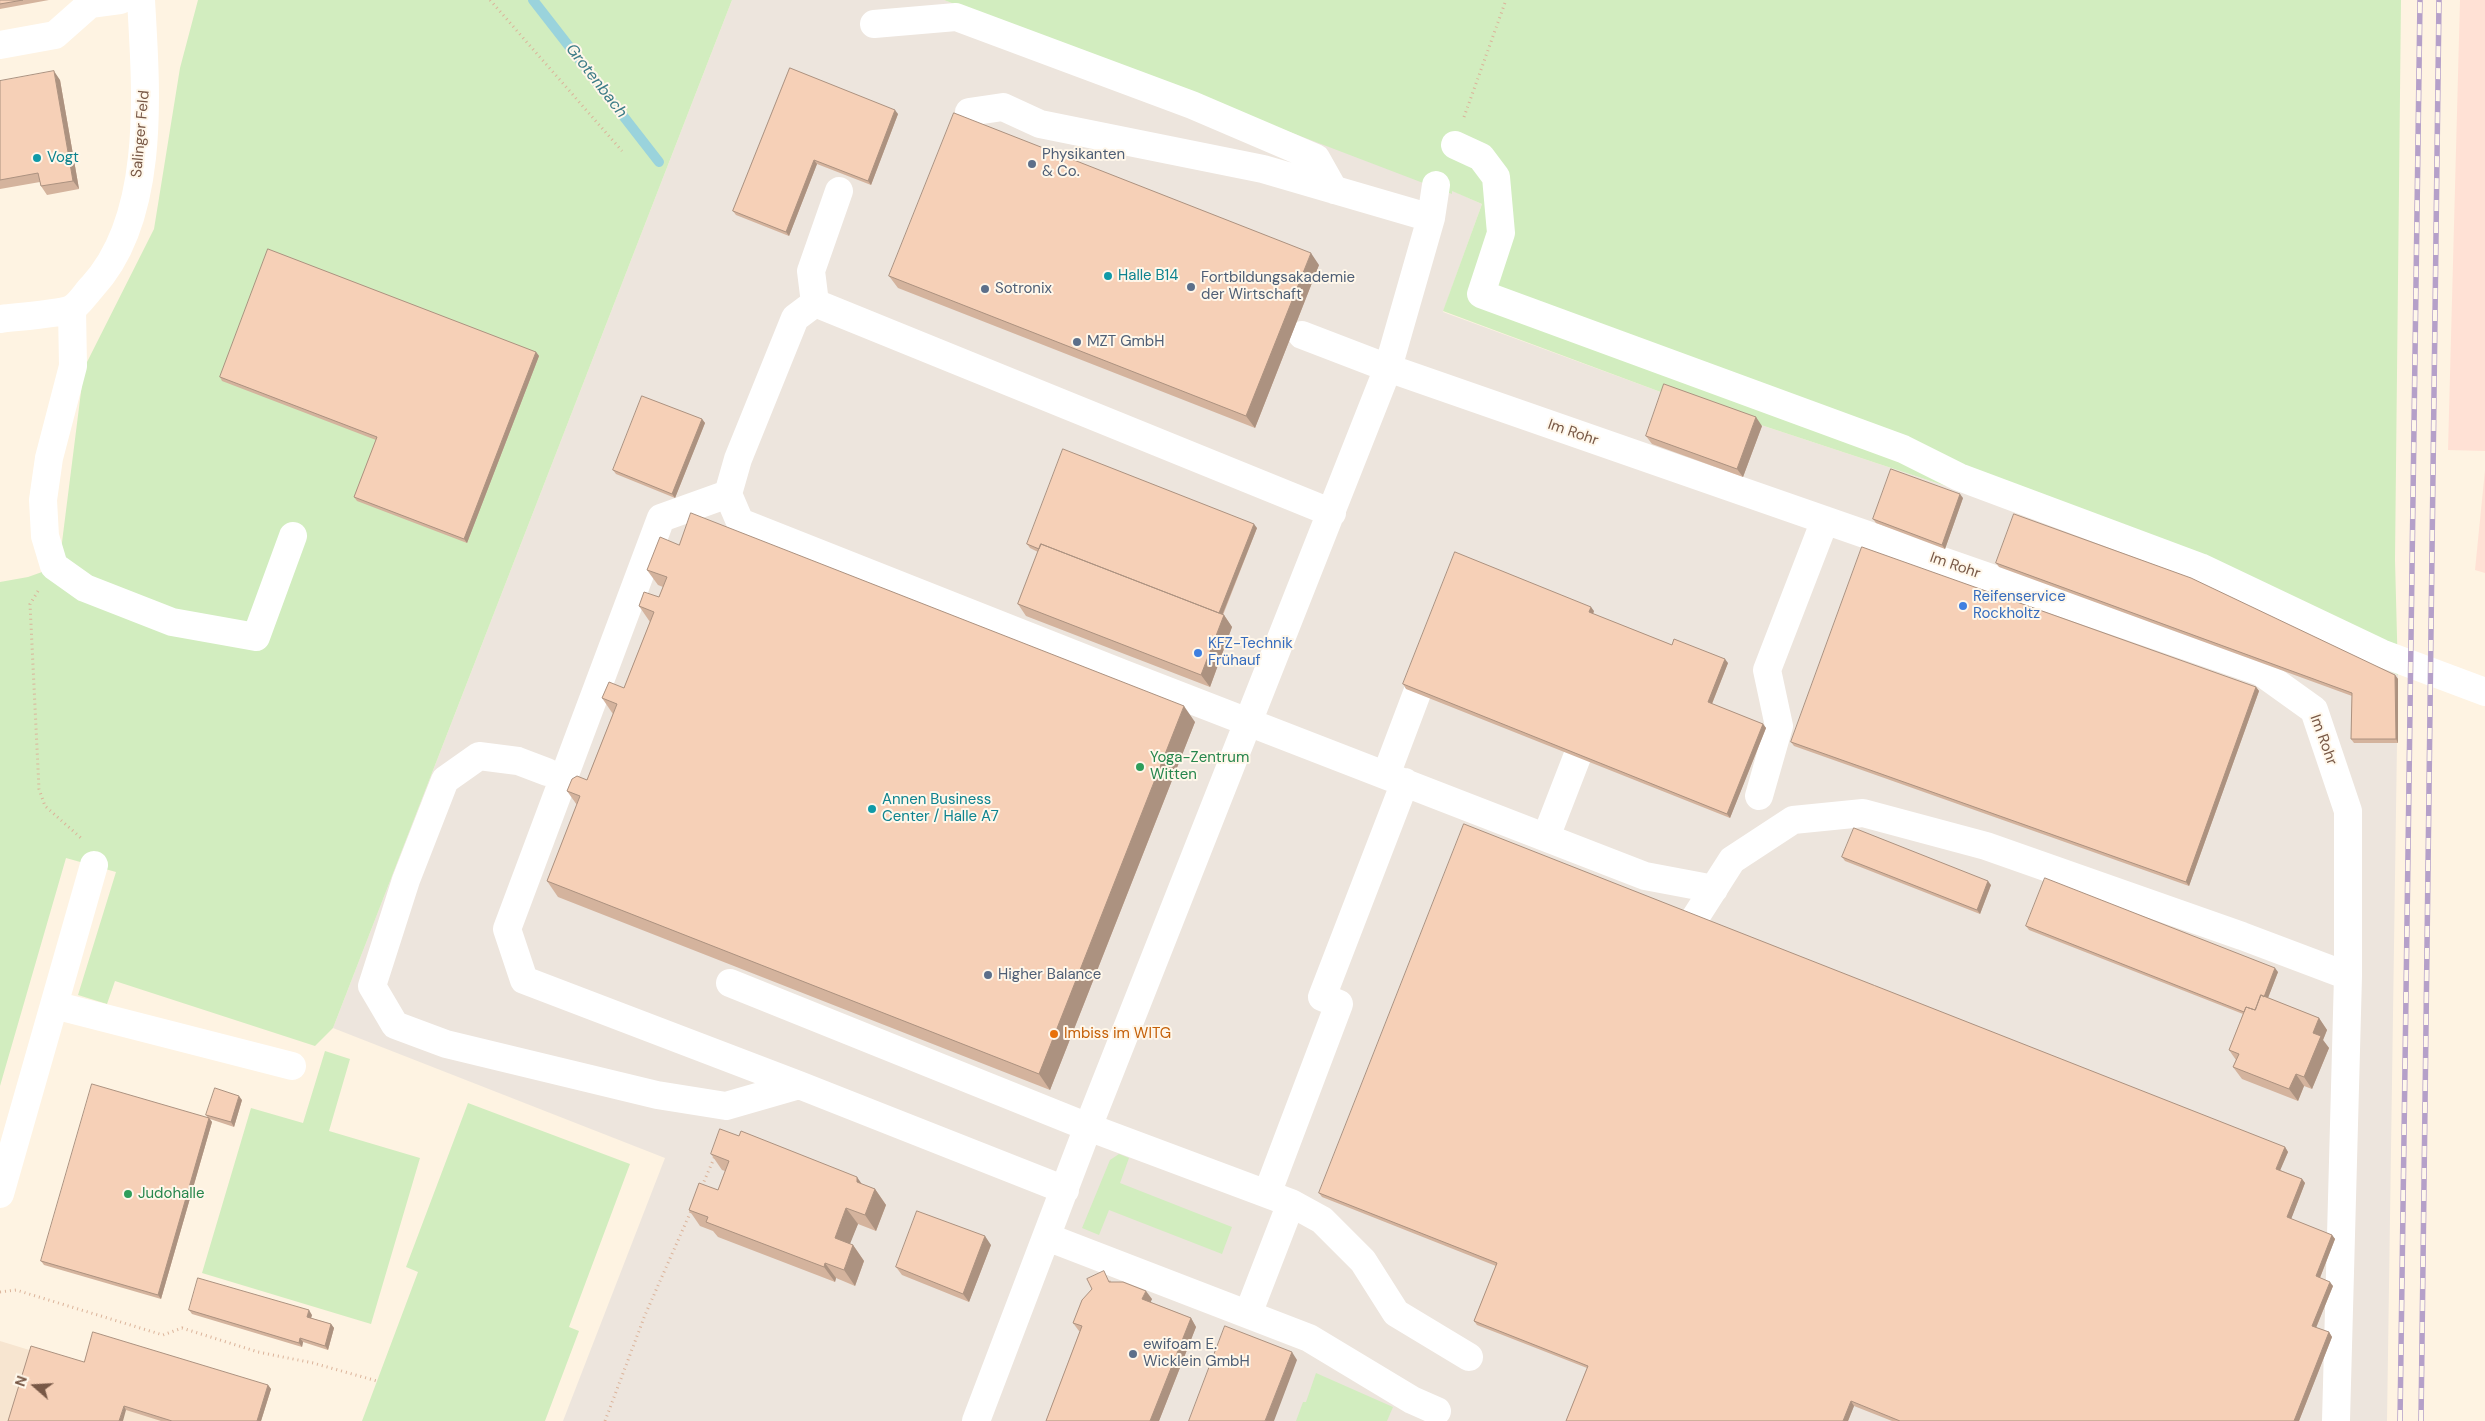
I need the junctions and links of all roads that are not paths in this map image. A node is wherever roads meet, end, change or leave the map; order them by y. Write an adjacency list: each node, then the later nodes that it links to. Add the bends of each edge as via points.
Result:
1 (120, 0): 4 (street, via 90,4 55,35)
2 (140, 0): 12 (street, Salinger Feld, via 146,83 141,168 123,240 99,279)
3 (874, 24): 8 (street, via 956,17 1192,105 1316,158)
4 (0, 46)
5 (969, 112): 8 (street, via 1003,107 1040,124 1263,169)
6 (1454, 145): 20 (street, via 1481,157 1496,177 1501,233 1481,294 1903,449 1959,477 2200,567 2381,653)
7 (1436, 185): 10 (street)
8 (1334, 190): 10 (street)
9 (839, 191): 11 (street, via 811,271)
10 (1432, 218): 15 (street)
11 (815, 303): 16 (street, via 795,318 738,458); 17 (street)
12 (72, 309): 13 (street); 19 (street, via 72,366 49,458 43,500 46,536 54,566 85,588 172,622 256,637)
13 (0, 319)
14 (1302, 336): 15 (street, Im Rohr)
15 (1388, 368): 17 (street); 18 (street, Im Rohr)
16 (728, 494): 22 (street, via 740,522); 35 (street, via 661,518 507,929 524,980)
17 (1332, 513): 22 (street)
18 (1825, 520): 26 (street, via 1767,670 1779,726); 31 (street, Im Rohr, via 2261,672 2314,710 2348,811)
19 (293, 536)
20 (2485, 692)
21 (1417, 693): 25 (street)
22 (1249, 721): 25 (street); 36 (street)
23 (1577, 757): 27 (street)
24 (547, 772): 35 (street, via 518,761 479,756 446,780 406,880 372,986 395,1026 446,1044 657,1095 726,1106)
25 (1395, 778): 27 (street); 39 (street, via 1322,997 1339,1004)
26 (1759, 796)
27 (1546, 837): 29 (street, via 1645,876)
28 (94, 865): 33 (street)
29 (1714, 889): 30 (street); 31 (street, via 1732,860 1793,820 1863,813 1986,846)
30 (1695, 918)
31 (2348, 976): 45 (street, Im Rohr)
32 (730, 983): 36 (street)
33 (54, 1005): 34 (street); 38 (street)
34 (292, 1066)
35 (798, 1085): 37 (street)
36 (1088, 1127): 37 (street); 39 (street)
37 (1065, 1190): 40 (street)
38 (0, 1194)
39 (1279, 1198): 41 (street); 42 (street, via 1322,1220 1363,1261 1396,1313)
40 (1047, 1237): 41 (street); 44 (street)
41 (1248, 1314): 43 (street, via 1309,1338 1412,1400)
42 (1469, 1357)
43 (1437, 1411)
44 (976, 1421)
45 (2336, 1421)

